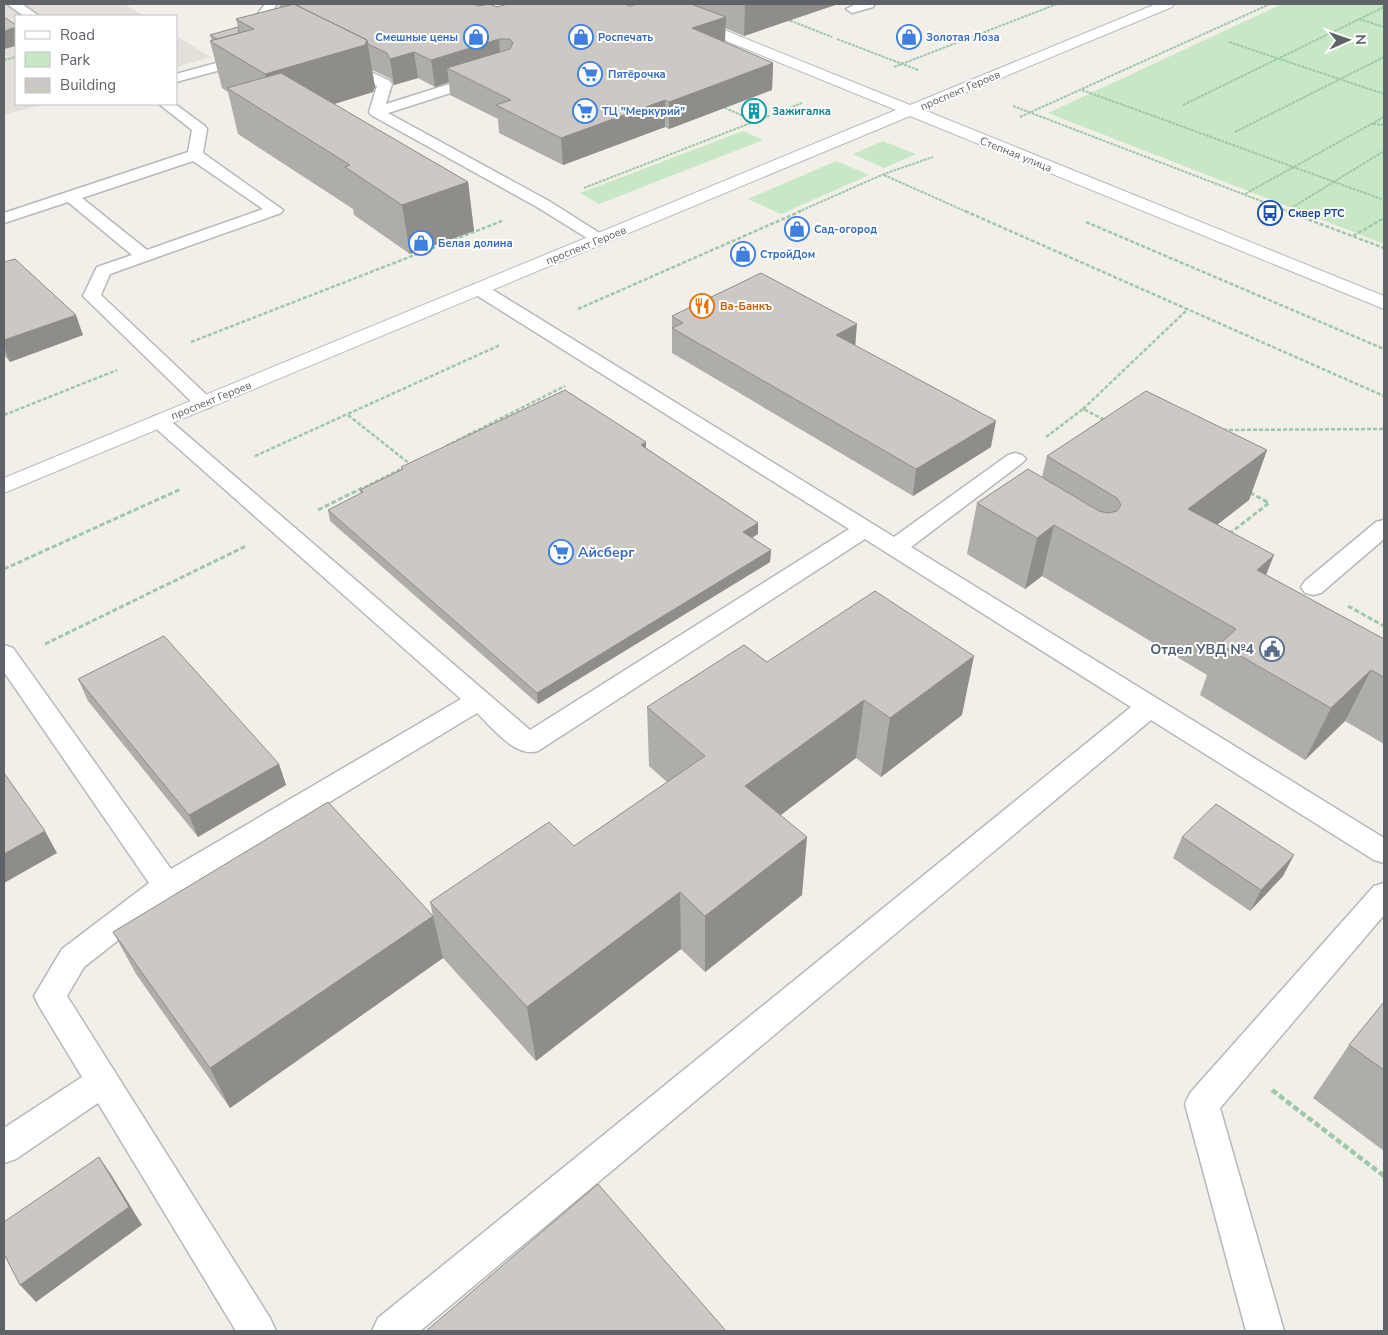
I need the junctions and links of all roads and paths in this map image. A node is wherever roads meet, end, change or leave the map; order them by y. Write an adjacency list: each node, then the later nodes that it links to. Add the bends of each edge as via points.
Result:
1 (13, 4): 9 (lane)
2 (271, 4): 13 (lane, via 260,19)
3 (648, 4): 28 (street, Степная улица)
4 (869, 4): 8 (lane)
5 (1168, 4): 22 (street, проспект Героев)
6 (1270, 4): 23 (path)
7 (1384, 7): 11 (path)
8 (852, 9)
9 (31, 15)
10 (780, 17): 22 (path)
11 (1359, 19): 12 (path); 18 (path)
12 (1384, 27)
13 (295, 38)
14 (1229, 42): 18 (path)
15 (258, 55): 20 (lane)
16 (328, 55): 29 (lane, via 385,84)
17 (1384, 57): 21 (path)
18 (1279, 60): 21 (path); 27 (path)
19 (497, 73): 29 (lane)
20 (178, 77)
21 (1342, 80): 24 (path); 35 (path)
22 (966, 88): 28 (street, проспект Героев); 30 (path)
23 (1081, 90): 30 (path); 38 (path)
24 (1384, 94)
25 (167, 105): 37 (lane, via 200,129)
26 (720, 105): 32 (path)
27 (1183, 105)
28 (911, 111): 49 (street, проспект Героев); 53 (street, Степная улица)
29 (376, 112): 49 (lane)
30 (1031, 113): 41 (path)
31 (1384, 117): 33 (path)
32 (755, 121)
33 (1372, 124): 34 (path); 38 (path)
34 (1384, 125)
35 (1235, 132)
36 (1384, 151): 40 (path)
37 (195, 155): 42 (lane); 51 (lane, via 275,210)
38 (1293, 167): 40 (path); 41 (path)
39 (884, 174): 54 (path)
40 (1334, 182): 43 (path); 44 (path)
41 (1245, 194): 44 (path)
42 (70, 196): 45 (lane); 51 (lane)
43 (1384, 200)
44 (1288, 210): 48 (path)
45 (4, 218)
46 (1078, 218): 55 (path)
47 (1384, 218): 48 (path)
48 (1353, 236): 50 (path)
49 (601, 239): 52 (street, проспект Героев)
50 (1384, 248)
51 (144, 256): 57 (lane, via 104,271 92,296)
52 (479, 289): 57 (street, проспект Героев); 70 (lane)
53 (1384, 304)
54 (1188, 309): 56 (path); 58 (path)
55 (1384, 349)
56 (1384, 396)
57 (204, 403): 60 (street, проспект Героев)
58 (1083, 409): 61 (path); 64 (path)
59 (348, 415): 65 (path)
60 (159, 421): 66 (lane); 67 (street, проспект Героев)
61 (1110, 422)
62 (1384, 429): 63 (path)
63 (1216, 430)
64 (1015, 459): 72 (lane, via 988,490)
65 (410, 464)
66 (217, 472): 73 (path); 76 (lane)
67 (4, 486)
68 (1243, 489): 71 (path, via 1269,503)
69 (1384, 527): 74 (lane)
70 (865, 529): 72 (lane); 76 (lane, via 529,744)
71 (1224, 538)
72 (895, 547): 77 (lane)
73 (4, 569)
74 (1313, 587)
75 (4, 654): 79 (lane)
76 (479, 700): 79 (lane)
77 (1150, 706): 78 (lane); 86 (lane)
78 (1384, 852)
79 (167, 886): 82 (lane, via 73,958 50,996)
80 (1384, 896): 81 (lane)
81 (1238, 1063): 84 (path); 87 (lane, via 1202,1104)
82 (103, 1081): 83 (lane); 85 (lane)
83 (4, 1147)
84 (1384, 1176)
85 (257, 1331)
86 (391, 1331)
87 (1265, 1331)

